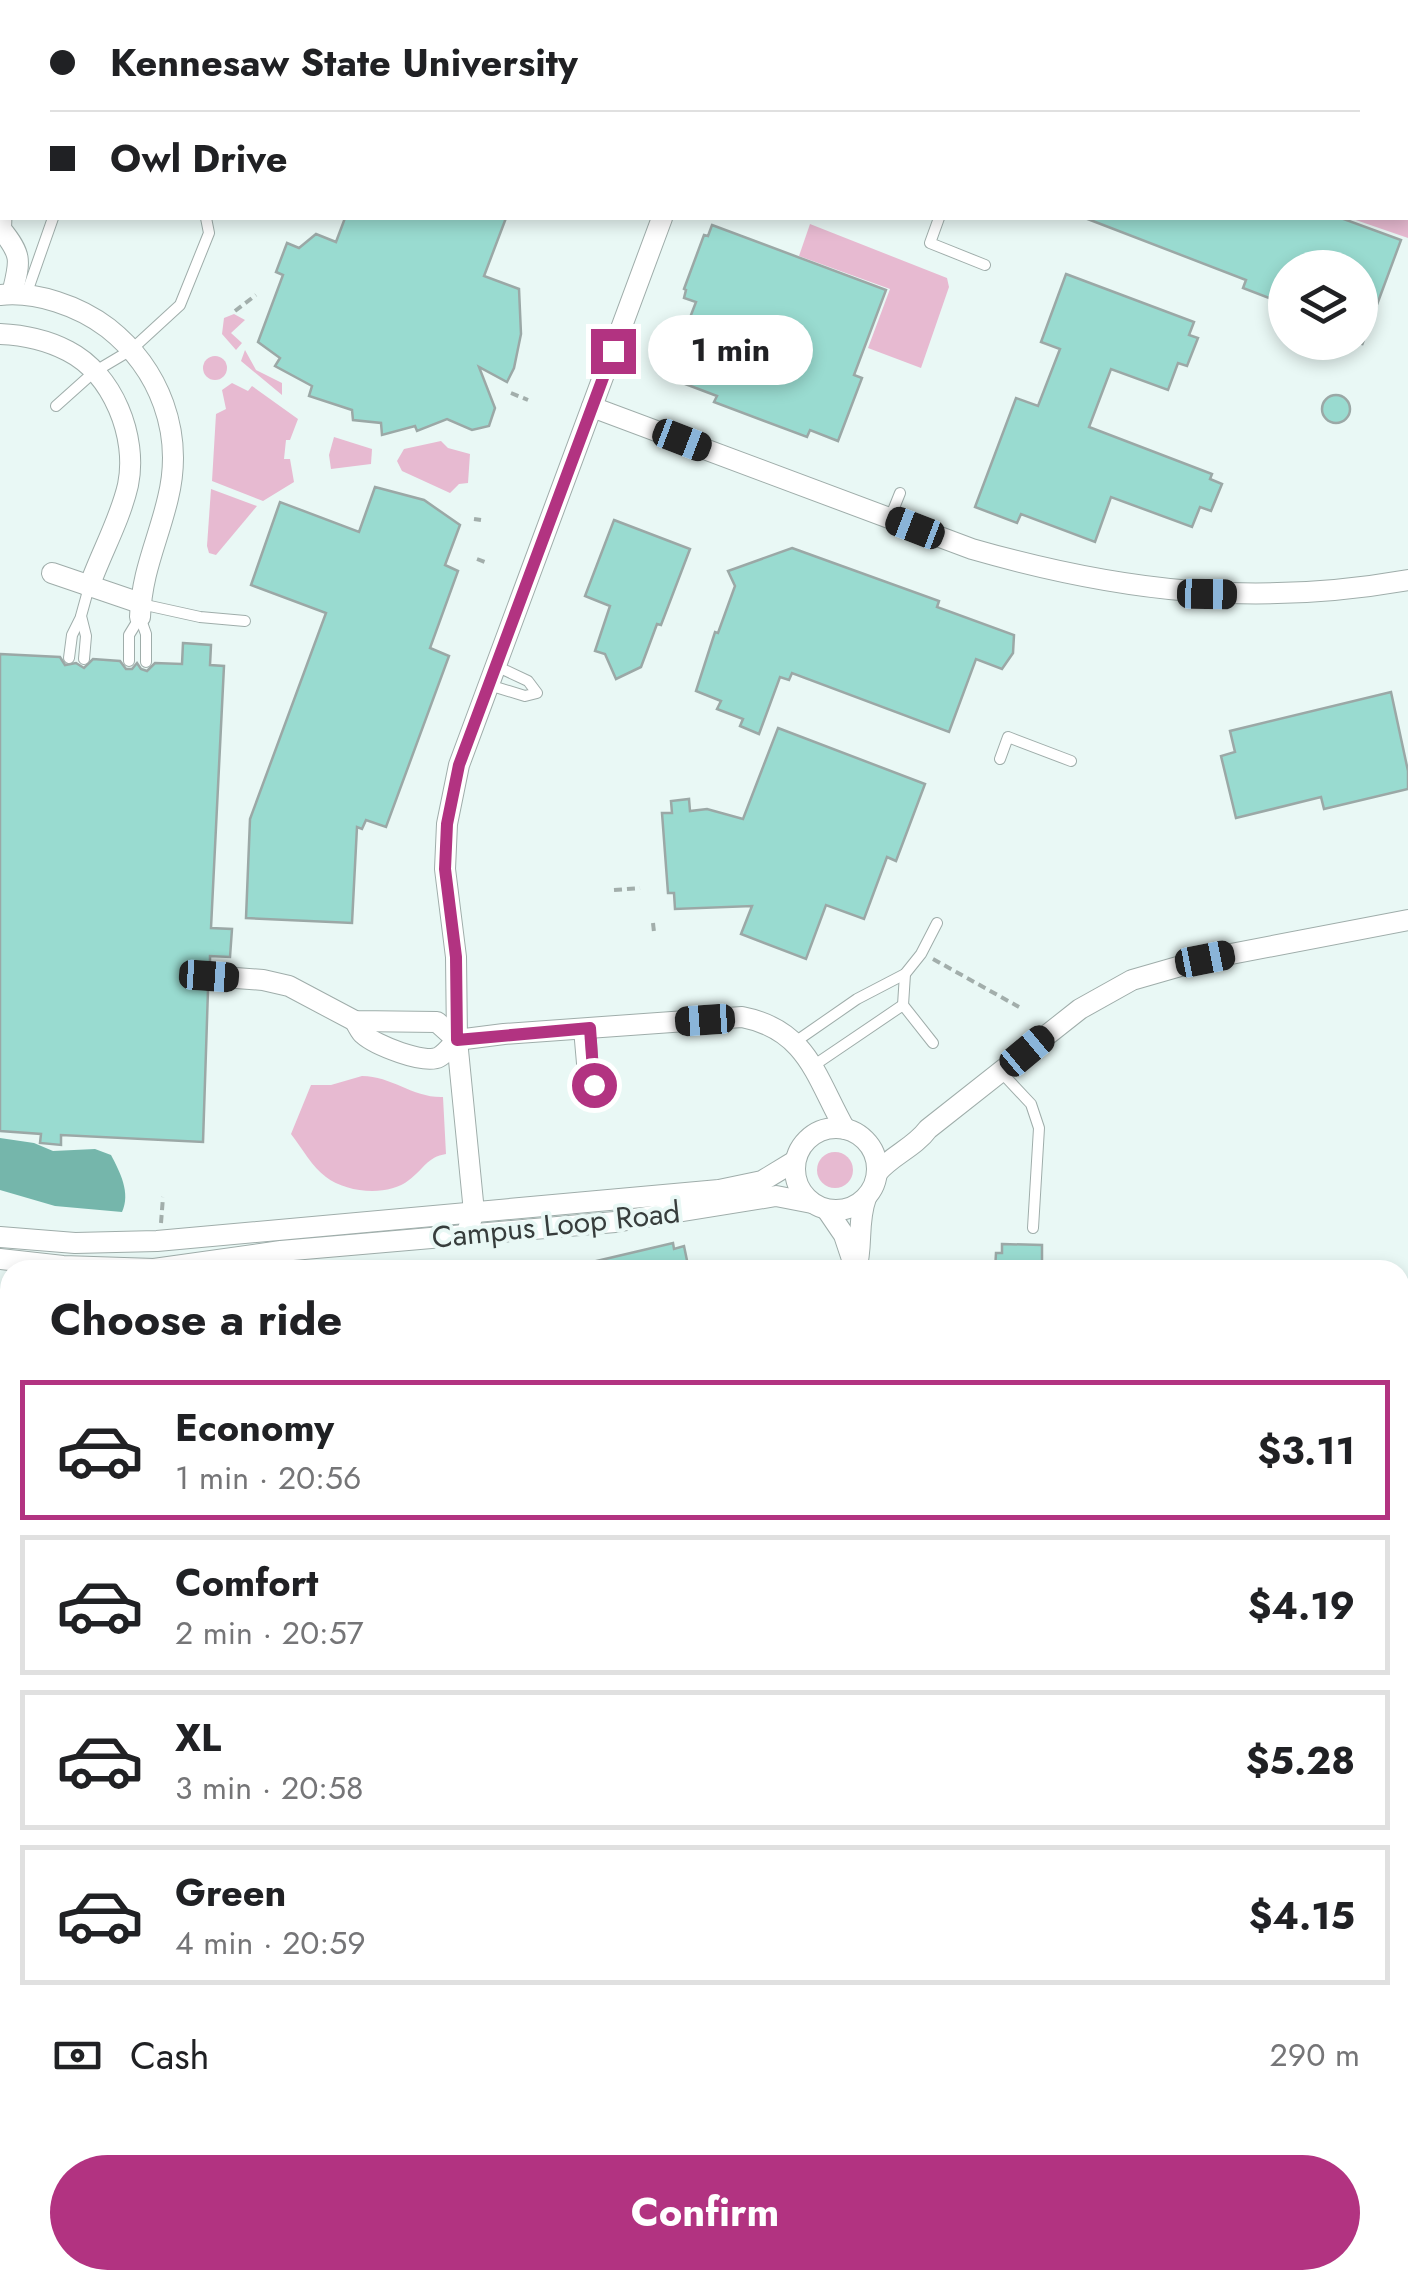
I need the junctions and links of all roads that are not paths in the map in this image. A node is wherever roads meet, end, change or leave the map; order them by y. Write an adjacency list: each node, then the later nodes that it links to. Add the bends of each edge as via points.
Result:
1 (1, 220): 7 (street, via 20,261)
2 (52, 220): 7 (lane)
3 (206, 220): 9 (lane, via 209,232 180,305)
4 (661, 220): 12 (street)
5 (938, 220): 6 (lane, via 930,243)
6 (985, 265)
7 (12, 295): 9 (street, via 85,314)
8 (0, 334): 10 (street, via 66,350)
9 (131, 350): 10 (lane); 18 (street, via 161,395 173,438 170,492 149,554)
10 (94, 372): 11 (lane); 17 (street, via 124,423 130,458 125,496)
11 (56, 406)
12 (592, 407): 14 (street); 25 (street)
13 (900, 493): 14 (lane)
14 (890, 518): 16 (street, via 1032,566 1189,594 1338,590)
15 (52, 573): 17 (street)
16 (1408, 580)
17 (89, 588): 18 (street); 19 (lane)
18 (140, 610): 20 (lane); 23 (lane); 24 (lane)
19 (81, 616): 21 (lane); 22 (lane)
20 (245, 622)
21 (69, 658)
22 (84, 659)
23 (129, 661)
24 (146, 662)
25 (492, 675): 25 (lane, via 526,696 542,695 528,681); 36 (street, via 459,765 447,824)
26 (1000, 759): 27 (lane, via 1008,737)
27 (1071, 761)
28 (1408, 920): 40 (street, via 1142,976 1080,1009)
29 (937, 923): 30 (lane)
30 (905, 974): 32 (lane); 37 (lane)
31 (209, 976): 33 (street, via 289,986)
32 (903, 1005): 38 (lane); 41 (lane)
33 (355, 1021): 34 (street); 39 (street, via 361,1033)
34 (405, 1022): 36 (street, via 437,1022); 39 (lane)
35 (584, 1028): 36 (street); 37 (street, via 742,1017); 42 (lane)
36 (457, 1040): 39 (street, via 438,1059); 50 (street)
37 (796, 1042): 41 (street)
38 (932, 1043)
39 (404, 1054)
40 (1001, 1072): 43 (street); 51 (lane, via 1031,1104 1040,1128)
41 (816, 1075): 44 (street); 45 (street)
42 (589, 1086)
43 (928, 1129): 45 (street, via 886,1141); 47 (street)
44 (816, 1133): 45 (street); 46 (street)
45 (854, 1134): 47 (street, via 874,1154)
46 (795, 1160): 49 (street, via 798,1186); 50 (street, Campus Loop Road, via 762,1181 719,1190)
47 (877, 1173): 48 (street)
48 (866, 1198): 49 (street, via 848,1209); 56 (street)
49 (819, 1206): 52 (street, Campus Loop Road, via 776,1196 615,1222); 55 (street, via 844,1235)
50 (474, 1212): 52 (street); 53 (street, Campus Loop Road, via 158,1241 75,1244)
51 (1033, 1228)
52 (466, 1235): 54 (street, Campus Loop Road)
53 (3, 1237)
54 (217, 1260)
55 (853, 1260)
56 (859, 1260)

